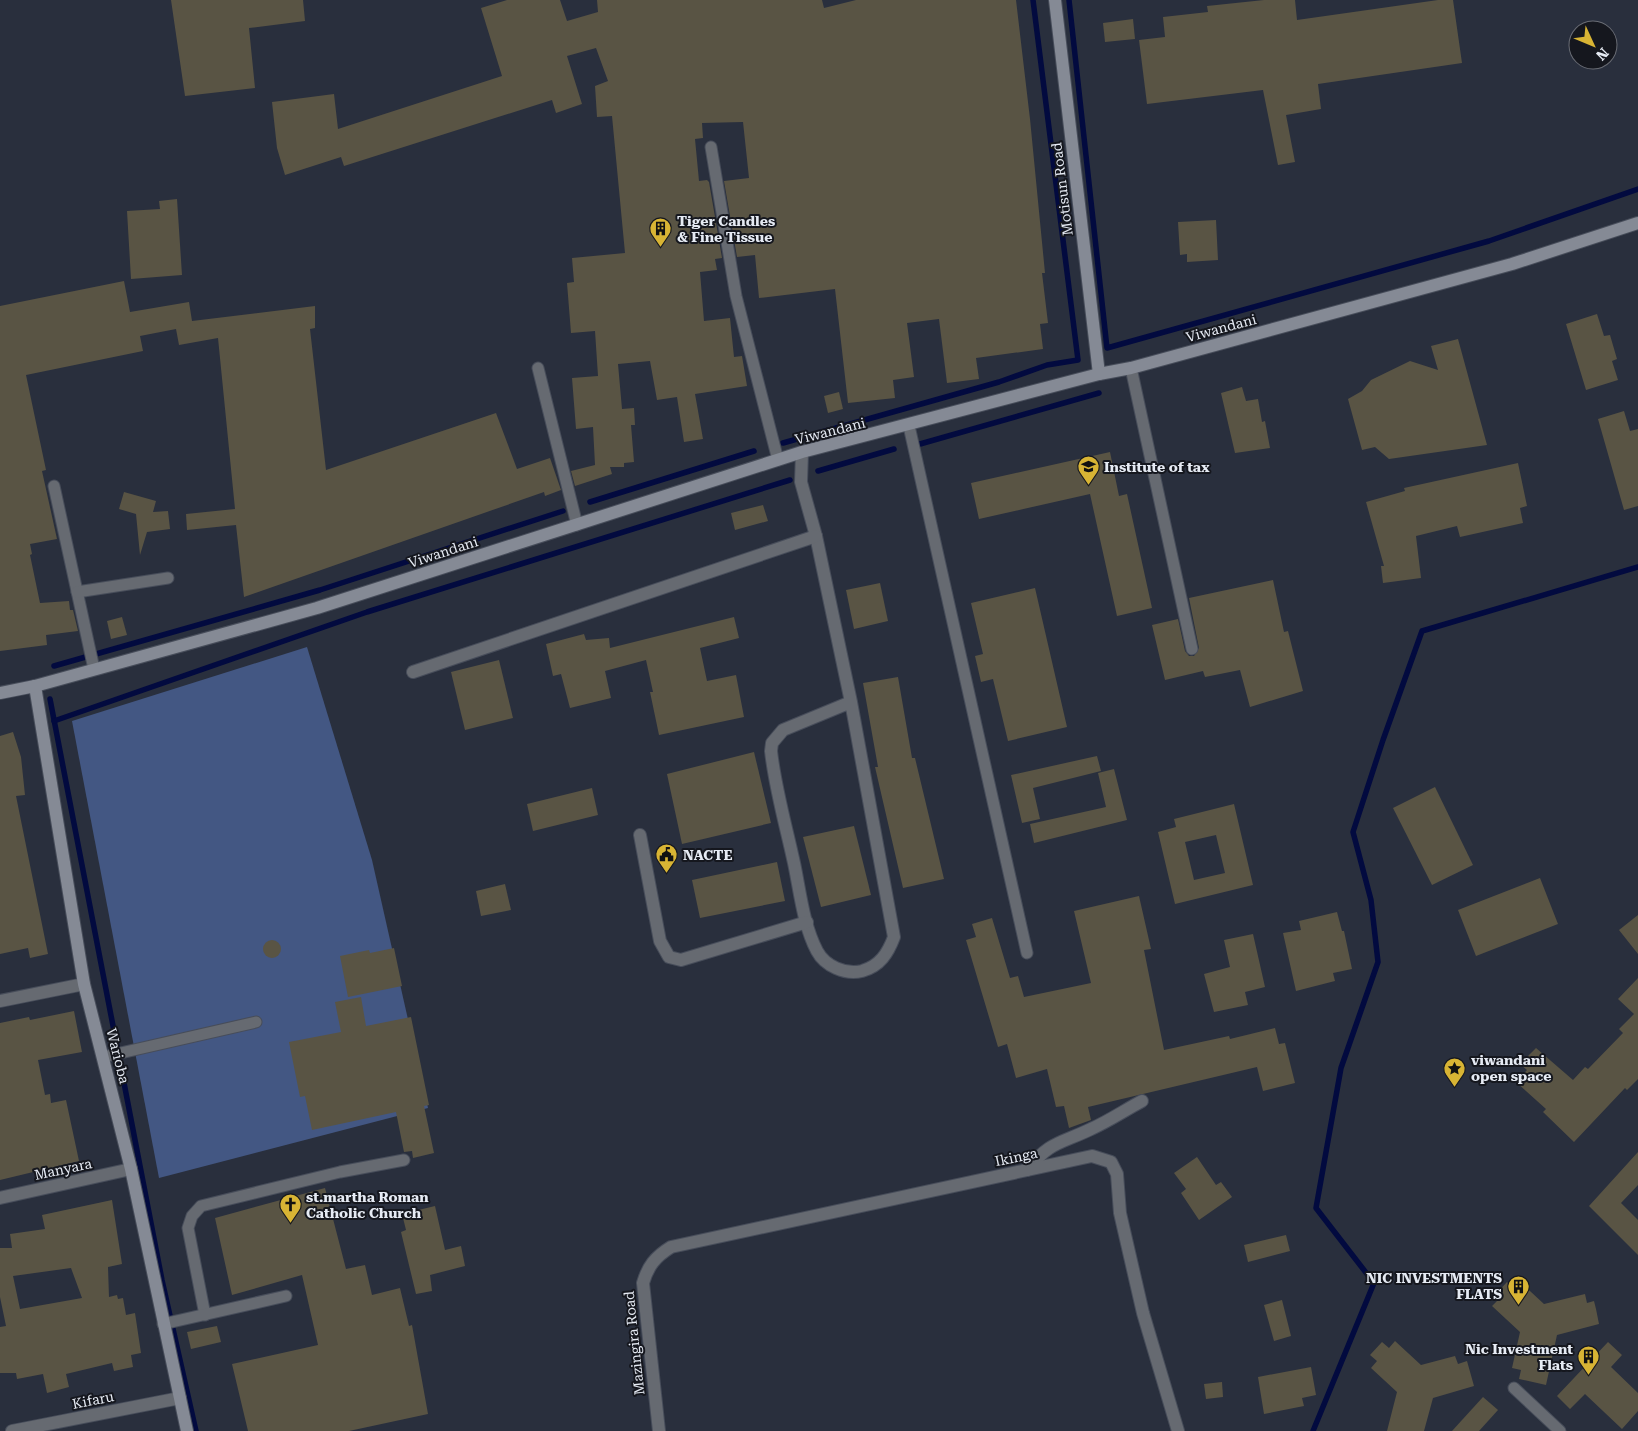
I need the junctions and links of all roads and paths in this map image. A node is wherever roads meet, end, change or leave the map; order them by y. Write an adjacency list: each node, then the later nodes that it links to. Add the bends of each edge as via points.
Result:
1 (1055, 0): 6 (street, Motisun Road)
2 (711, 147): 9 (lane, via 736,296)
3 (1638, 223): 5 (street, Viwandani, via 1512,264)
4 (538, 368): 11 (lane)
5 (1131, 368): 6 (street, Viwandani); 15 (lane)
6 (1099, 374): 7 (street, Viwandani)
7 (909, 426): 8 (street, Viwandani); 23 (lane)
8 (802, 452): 9 (street, Viwandani); 12 (street, via 801,482)
9 (778, 460): 11 (street, Viwandani)
10 (54, 486): 14 (lane)
11 (577, 525): 16 (street, Viwandani, via 317,608)
12 (816, 536): 17 (street); 20 (street)
13 (168, 578): 14 (lane)
14 (77, 592): 16 (lane)
15 (1192, 649)
16 (94, 670): 18 (street, Viwandani)
17 (413, 672)
18 (35, 686): 19 (street, Viwandani); 24 (street, Warioba)
19 (0, 693)
20 (851, 702): 22 (street, via 783,730 772,743 771,751); 22 (street, via 894,936 883,959 866,969 848,972 825,961 817,951)
21 (640, 835): 22 (street, via 660,942 669,957 682,960)
22 (807, 922)
23 (1027, 953)
24 (84, 984): 25 (street); 27 (street, Warioba)
25 (0, 1001)
26 (256, 1022): 27 (lane)
27 (103, 1057): 30 (street, Warioba)
28 (1142, 1101): 31 (street, via 1093,1128 1052,1145 1041,1152)
29 (404, 1160): 35 (lane, via 201,1206 192,1216 188,1228)
30 (132, 1169): 32 (street, Manyara); 36 (street, Warioba)
31 (1027, 1170): 33 (street, Ikinga, via 670,1247); 42 (street, Ikinga, via 1092,1156 1111,1162 1117,1174 1120,1213 1143,1313)
32 (0, 1198)
33 (657, 1256): 41 (street, Mazingira Road, via 643,1283)
34 (286, 1296): 35 (lane)
35 (205, 1315): 36 (lane)
36 (163, 1324): 38 (street, Warioba)
37 (1514, 1388): 43 (lane)
38 (180, 1398): 39 (street, Kifaru); 40 (street, Warioba)
39 (12, 1431)
40 (187, 1431)
41 (659, 1431)
42 (1178, 1431)
43 (1560, 1431)

